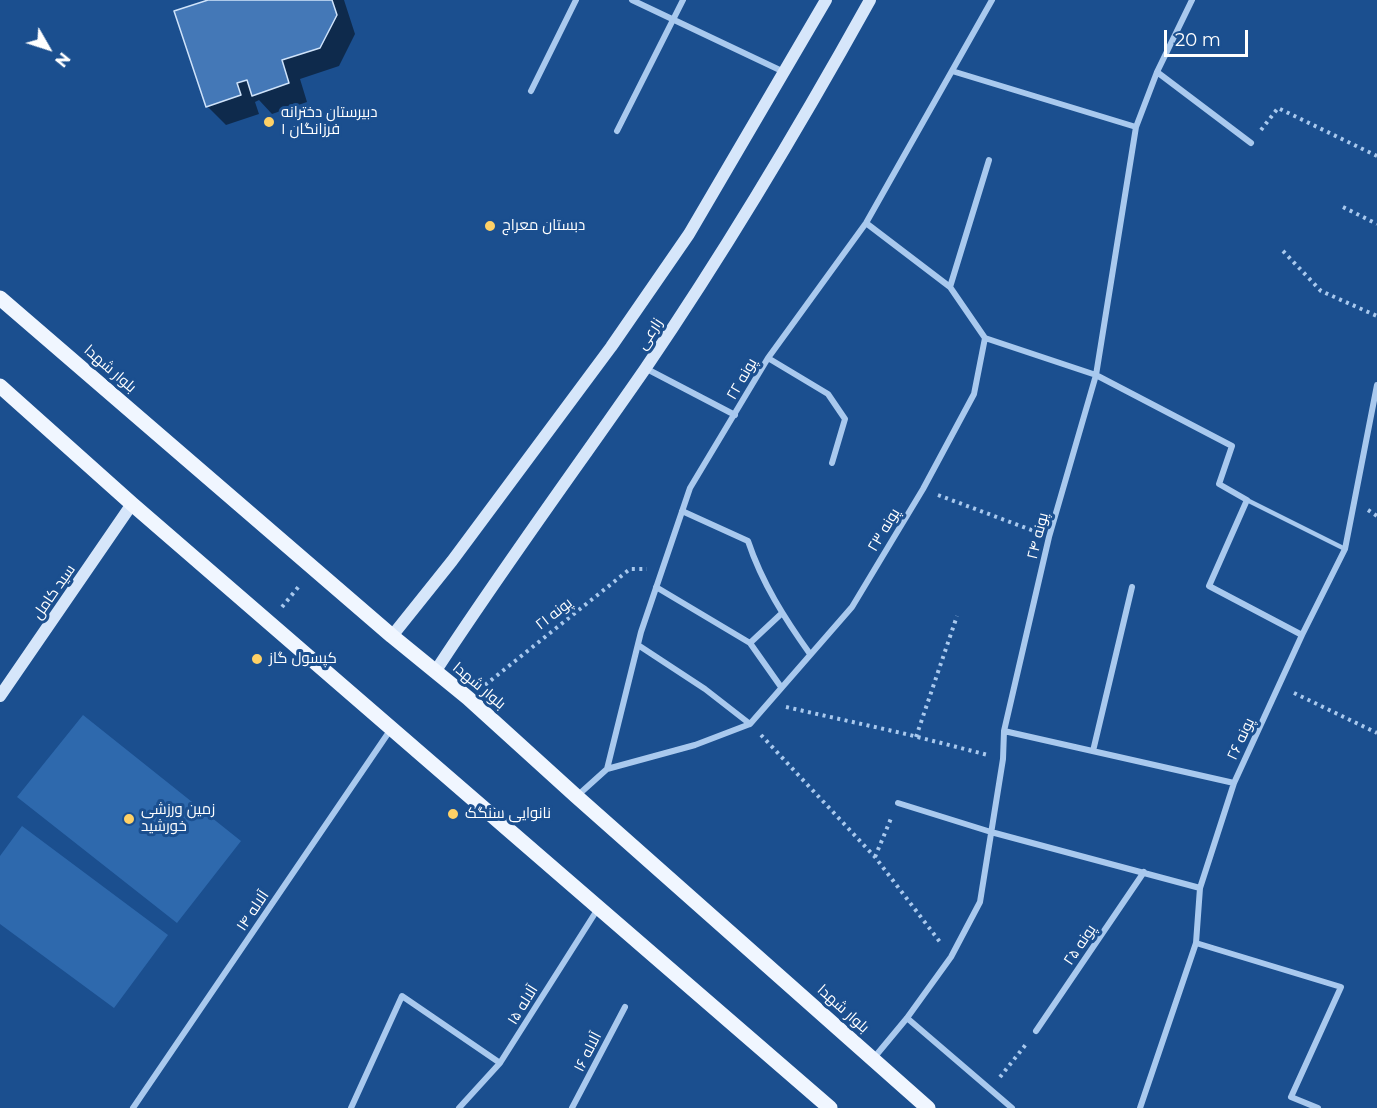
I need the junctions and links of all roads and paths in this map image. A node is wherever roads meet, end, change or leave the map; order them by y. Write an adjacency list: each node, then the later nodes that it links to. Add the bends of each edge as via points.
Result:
1 (576, 0): 12 (street)
2 (632, 0): 8 (street)
3 (683, 0): 8 (street)
4 (826, 0): 10 (main road, زارعی)
5 (870, 0): 27 (main road, زارعی, via 729,240)
6 (992, 0): 9 (street, پونه ۲۲)
7 (1192, 0): 11 (street, پونه ۲۴)
8 (673, 21): 10 (street); 14 (street)
9 (952, 71): 13 (street); 19 (street, پونه ۲۲)
10 (785, 72): 47 (main road, زارعی, via 689,234 611,347)
11 (1157, 72): 13 (street, پونه ۲۴); 15 (street)
12 (531, 92)
13 (1136, 128): 28 (street, پونه ۲۴)
14 (617, 131)
15 (1251, 143): 16 (path, via 1278,108)
16 (1377, 156)
17 (989, 160): 22 (street)
18 (1343, 207): 20 (path)
19 (866, 223): 22 (street); 26 (street, پونه ۲۲)
20 (1377, 224)
21 (1282, 251): 24 (path, via 1321,291)
22 (950, 286): 25 (street)
23 (0, 298): 39 (main road, بلوار شهدا)
24 (1377, 316)
25 (985, 338): 28 (street); 33 (street, پونه ۲۳, via 974,394)
26 (768, 358): 31 (street, پونه ۲۲); 32 (street, via 828,394 844,419)
27 (645, 368): 31 (street); 51 (main road, زارعی, via 490,587)
28 (1096, 375): 34 (street, via 1232,446 1219,484); 37 (street, پونه ۲۴)
29 (1377, 385): 38 (street, پونه ۲۶)
30 (0, 386): 35 (main road)
31 (735, 415): 36 (street, پونه ۲۲, via 690,488)
32 (832, 463)
33 (923, 489): 37 (path); 50 (street, پونه ۲۳, via 852,607)
34 (1247, 500): 38 (lane); 46 (street, via 1209,586)
35 (132, 504): 45 (main road); 54 (main road, سید کامل)
36 (682, 511): 40 (street, پونه ۲۲); 43 (street, via 748,541)
37 (1049, 537): 59 (street, پونه ۲۴)
38 (1345, 549): 46 (street, پونه ۲۶)
39 (313, 567): 45 (path); 47 (main road, بلوار شهدا)
40 (662, 569): 41 (street, پونه ۲۲); 55 (path, پونه ۲۱, via 630,569)
41 (656, 587): 48 (street); 49 (street, پونه ۲۲)
42 (1132, 587): 62 (street)
43 (782, 614): 48 (street); 50 (street)
44 (957, 616): 61 (path)
45 (270, 623): 58 (main road)
46 (1302, 635): 52 (street, پونه ۲۶)
47 (392, 636): 51 (main road, بلوار شهدا)
48 (750, 643): 53 (street)
49 (638, 645): 57 (street); 64 (street, پونه ۲۲)
50 (810, 654): 53 (street, پونه ۲۳)
51 (435, 672): 55 (main road, بلوار شهدا)
52 (1280, 686): 60 (path); 65 (street, پونه ۲۶)
53 (782, 687): 56 (street, پونه ۲۳)
54 (0, 696)
55 (468, 698): 66 (main road, بلوار شهدا)
56 (767, 703): 57 (street, پونه ۲۳); 61 (path)
57 (750, 724): 64 (street, via 695,745); 69 (path)
58 (392, 728): 72 (main road); 81 (street, آلاله ۱۴)
59 (1004, 731): 62 (street); 63 (street, پونه ۲۴)
60 (1377, 733)
61 (916, 736): 63 (path)
62 (1093, 751): 65 (street)
63 (1003, 759): 68 (street, پونه ۲۴)
64 (607, 769): 66 (street)
65 (1234, 783): 71 (street, پونه ۲۶)
66 (576, 796): 78 (main road, بلوار شهدا)
67 (898, 803): 68 (street); 69 (path)
68 (991, 832): 70 (street); 74 (street, پونه ۲۴, via 980,902)
69 (875, 857): 74 (path)
70 (1143, 872): 71 (street); 77 (street, پونه ۲۵)
71 (1200, 888): 73 (street, پونه ۲۶)
72 (599, 907): 79 (street, آلاله ۱۵); 85 (main road)
73 (1196, 943): 88 (street, پونه ۲۶); 89 (street, via 1341,987 1291,1097)
74 (951, 957): 76 (street, پونه ۲۴)
75 (625, 1007): 84 (street, آلاله ۱۶)
76 (907, 1018): 78 (street, پونه ۲۴); 80 (street)
77 (1036, 1031): 80 (path)
78 (873, 1059): 86 (main road, بلوار شهدا)
79 (500, 1063): 82 (street, via 402,996); 83 (street, آلاله ۱۵)
80 (990, 1089): 87 (street)
81 (133, 1108)
82 (351, 1108)
83 (459, 1108)
84 (572, 1108)
85 (830, 1108)
86 (928, 1108)
87 (1012, 1108)
88 (1140, 1108)
89 (1318, 1108)

